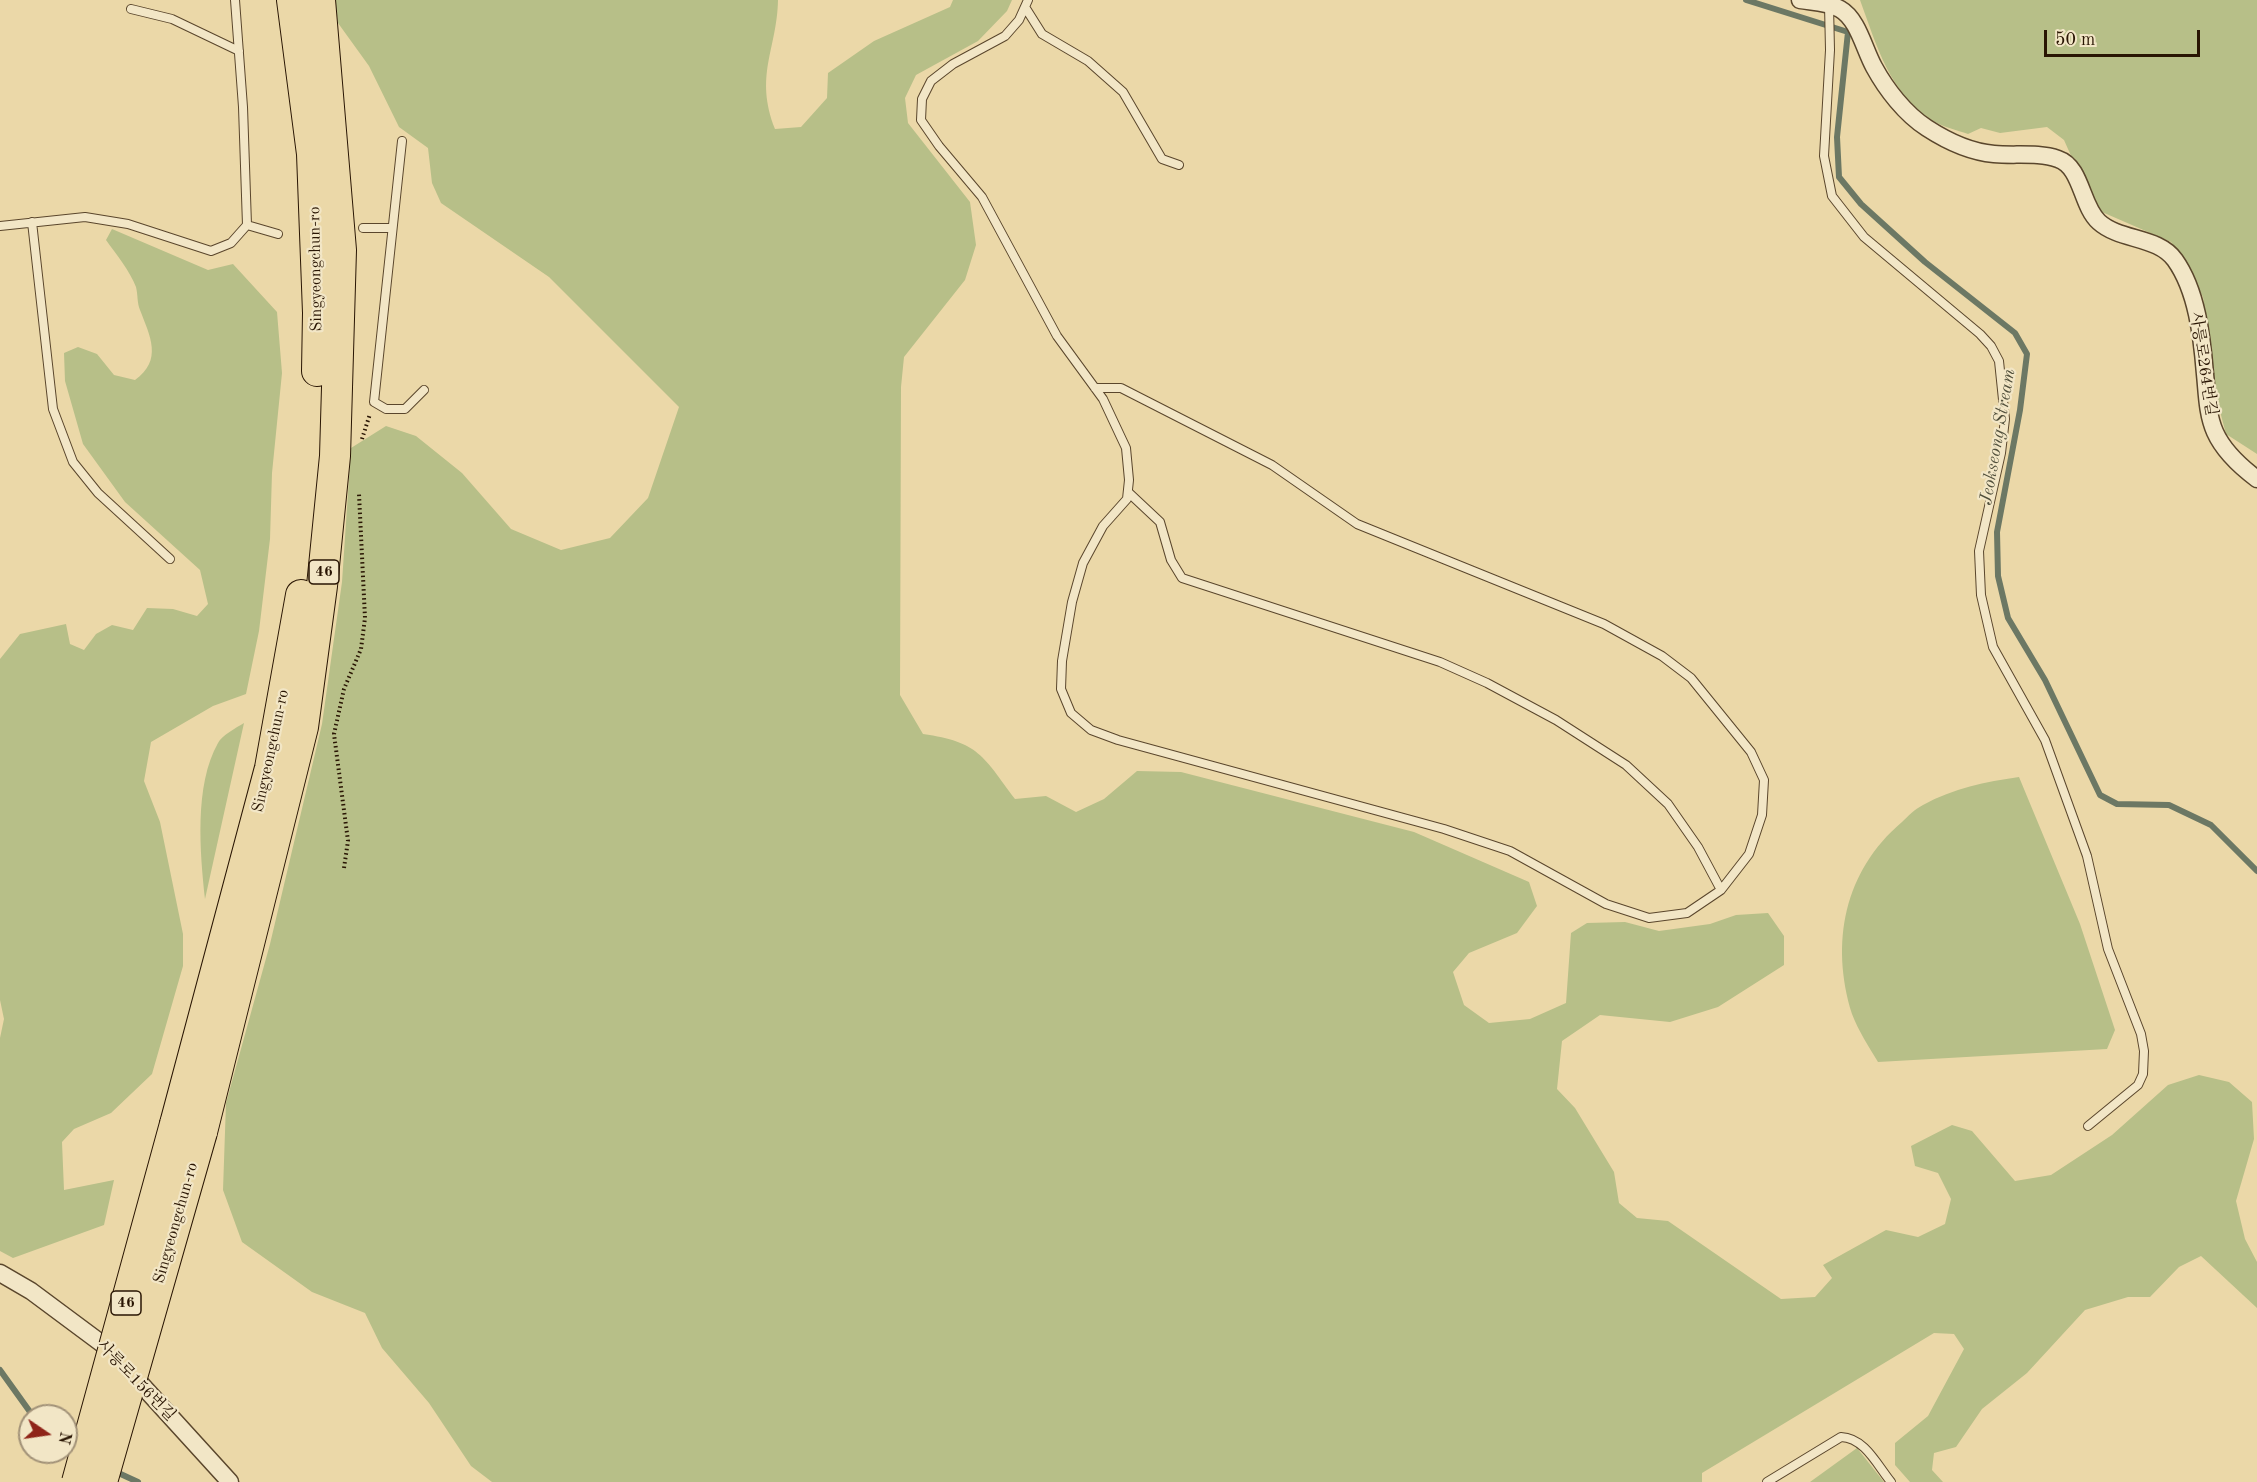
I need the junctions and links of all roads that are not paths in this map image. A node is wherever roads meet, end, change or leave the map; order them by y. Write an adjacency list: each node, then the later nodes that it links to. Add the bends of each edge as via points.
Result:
1 (234, 0): 8 (lane)
2 (292, 0): 24 (highway, Singyeongchun-ro / 46, via 312,154 318,314 315,448 299,611 270,768)
3 (320, 0): 24 (highway, Singyeongchun-ro / 46, via 341,250 335,456 322,586 303,727)
4 (1800, 0): 6 (street, 사릉로264번길)
5 (1026, 4): 10 (lane, via 1042,34 1088,61 1123,92 1162,159); 17 (lane, via 1005,36 953,64 931,81 922,99 921,120 982,197 1057,336)
6 (1829, 5): 19 (street, 사릉로264번길, via 1840,9 1853,22 1882,80 1916,120 1942,137 1981,152 2061,160 2073,173 2091,213 2106,228 2158,247 2175,260 2192,298 2211,421 2225,448); 23 (lane, via 1824,156 1832,196 1864,237 1980,334 1999,361 2005,435 1982,535 1982,595 1993,647 2045,740 2087,855 2108,949 2144,1051 2143,1074 2138,1085)
7 (131, 9): 8 (lane, via 172,19)
8 (239, 51): 12 (lane)
9 (402, 141): 15 (lane)
10 (1179, 165)
11 (32, 222): 12 (lane, via 85,217 128,224 211,251 231,243); 13 (lane); 21 (lane, via 53,409 73,462 98,493)
12 (247, 225): 16 (lane)
13 (0, 226)
14 (363, 228): 15 (lane)
15 (392, 228): 18 (lane, via 374,402 386,410 405,408)
16 (278, 234)
17 (1095, 388): 20 (lane, via 1126,448); 22 (lane, via 1121,388 1272,465 1357,524 1604,624 1662,656 1691,678 1750,752 1764,780 1762,815 1749,854)
18 (423, 390)
19 (2257, 479)
20 (1128, 492): 22 (lane, via 1160,522 1171,560 1182,578 1440,662 1546,715 1626,765 1668,804); 22 (lane, via 1083,563 1062,661 1061,689 1071,713 1091,730 1510,851 1606,903 1649,918 1687,913)
21 (170, 559)
22 (1721, 890)
23 (2088, 1126)
24 (189, 1128): 26 (highway, Singyeongchun-ro / 46, bridge); 27 (highway, Singyeongchun-ro / 46, bridge)
25 (0, 1273): 28 (street, 사릉로156번길, via 109,1349)
26 (77, 1482)
27 (102, 1482)
28 (230, 1482)
29 (1767, 1482): 30 (lane, via 1841,1437 1852,1437)
30 (1891, 1482)

